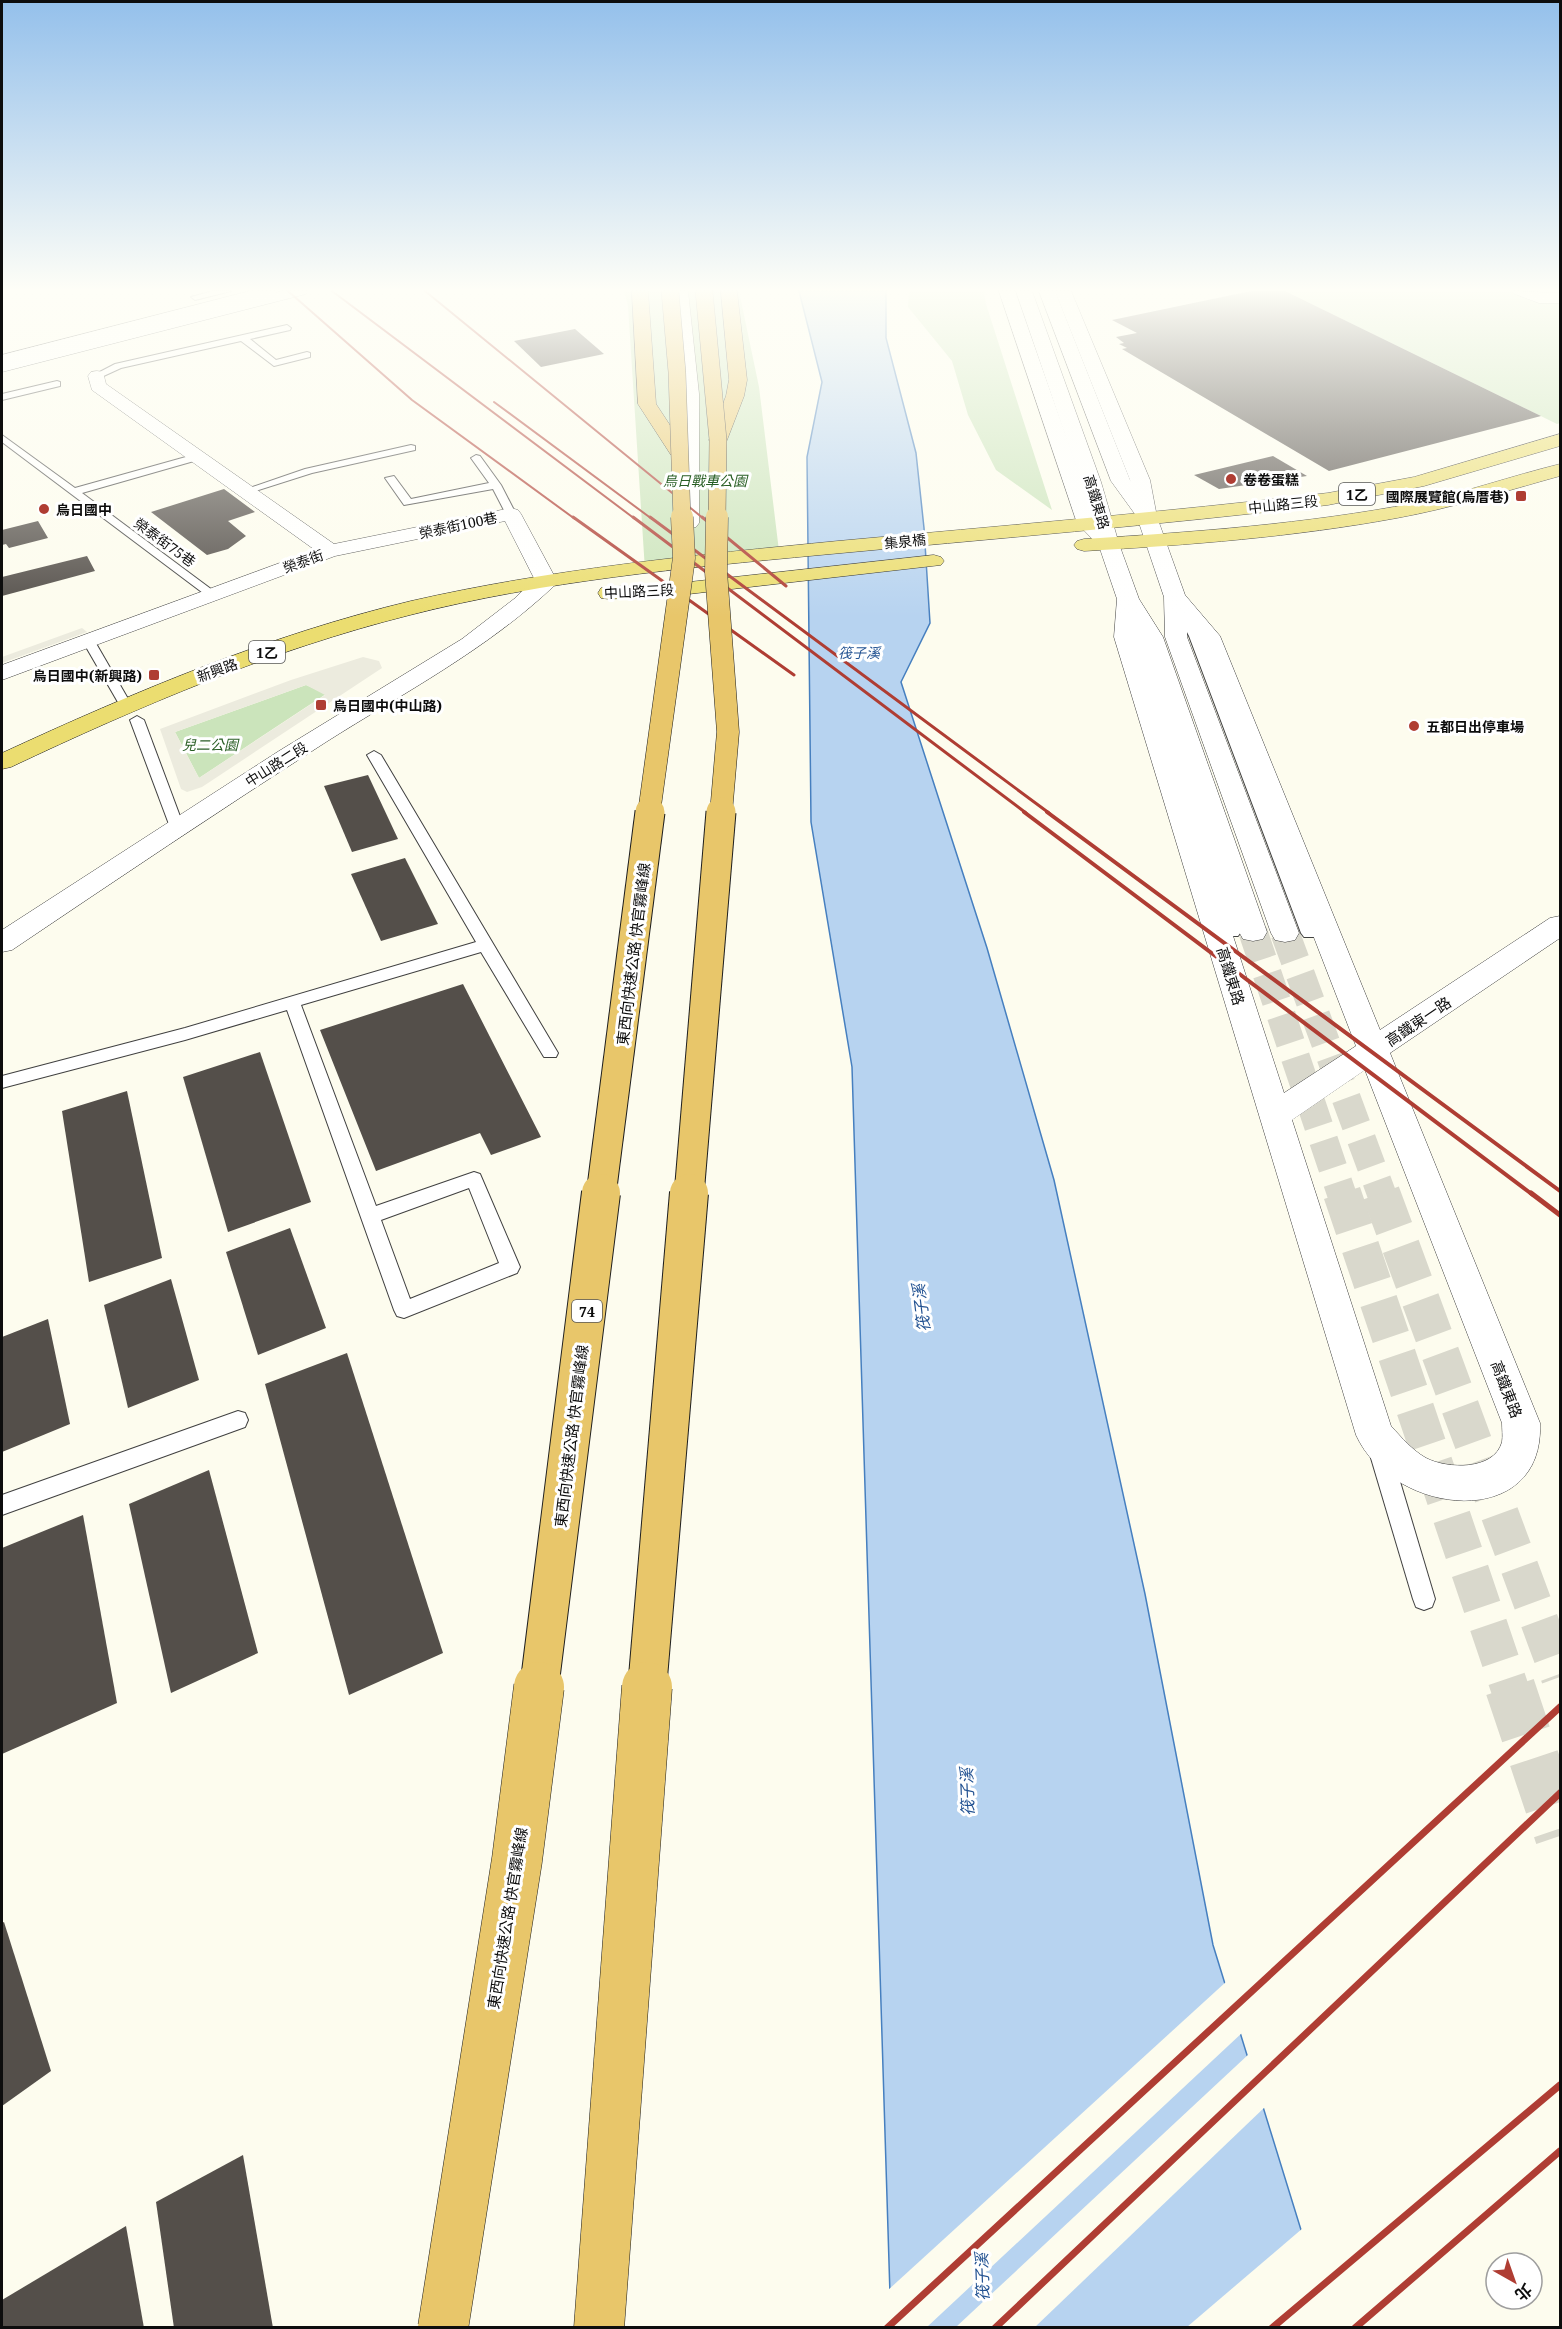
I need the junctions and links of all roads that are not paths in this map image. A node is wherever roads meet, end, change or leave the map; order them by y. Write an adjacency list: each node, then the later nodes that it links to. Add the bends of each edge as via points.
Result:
1 (117, 400): 17 (street, 榮泰街)
2 (646, 400): 16 (highway)
3 (677, 400): 16 (highway, 東西向快速公路 快官霧峰線 / 74, bridge)
4 (690, 400): 34 (street)
5 (704, 400): 33 (street)
6 (714, 400): 13 (highway, bridge)
7 (734, 400): 13 (highway)
8 (1044, 400): 26 (street, 高鐵東路)
9 (1062, 400): 26 (street, 高鐵東路, via 1091,482)
10 (1089, 400): 25 (street, 高鐵東路, via 1121,481)
11 (1107, 400): 25 (street, 高鐵東路, via 1140,480)
12 (2, 438): 22 (lane, 榮泰街75巷)
13 (718, 440): 65 (highway, bridge, via 716,572 728,732 639,1777)
14 (1560, 440): 25 (main road, 中山路三段 / 1乙, via 1381,490)
15 (411, 448): 23 (lane, via 309,471)
16 (678, 451): 64 (highway, 東西向快速公路 快官霧峰線 / 74, bridge, via 684,558 517,1860)
17 (197, 457): 22 (lane); 23 (street, 榮泰街)
18 (476, 458): 21 (lane)
19 (1560, 470): 27 (main road, 中山路三段 / 1乙, via 1389,514 1288,529)
20 (390, 478): 21 (lane, via 408,503)
21 (496, 484): 24 (lane)
22 (72, 492): 37 (lane, 榮泰街75巷)
23 (246, 492): 30 (street, 榮泰街)
24 (511, 514): 30 (street, 榮泰街100巷); 35 (street, 榮泰街100巷)
25 (1147, 518): 26 (main road, 中山路三段 / 1乙); 27 (street, 高鐵東路)
26 (1086, 523): 28 (street, 高鐵東路); 31 (main road, 集泉橋 / 1乙)
27 (1155, 541): 28 (main road, 中山路三段 / 1乙); 38 (street, 高鐵東路)
28 (1109, 544): 29 (main road, 中山路三段 / 1乙); 39 (street, 高鐵東路)
29 (1070, 546)
30 (330, 551): 37 (street, 榮泰街)
31 (740, 557): 33 (main road, 中山路三段 / 1乙)
32 (948, 559): 36 (main road, 集泉橋 / 1乙)
33 (711, 560): 34 (main road, 中山路三段 / 1乙)
34 (689, 562): 35 (main road, 中山路三段 / 1乙)
35 (546, 581): 40 (street, 中山路二段); 43 (main road, 新興路 / 1乙, via 408,609 309,637)
36 (751, 581): 40 (main road, 中山路三段 / 1乙)
37 (211, 594): 41 (street, 榮泰街)
38 (1174, 597): 50 (street, 高鐵東路, via 1176,638); 51 (lane, via 1195,636); 55 (street, 高鐵東路, via 1209,636)
39 (1128, 599): 49 (street, 高鐵東路, via 1152,637); 58 (street, 高鐵東路, via 1125,637)
40 (527, 600): 43 (main road, 新興路 / 1乙, via 318,653); 47 (street, 中山路二段, via 459,652)
41 (88, 640): 42 (street, 榮泰街); 43 (lane)
42 (2, 673)
43 (131, 712): 45 (main road, 新興路 / 1乙); 46 (main road, 新興路 / 1乙); 47 (lane)
44 (374, 755): 53 (lane)
45 (2, 762)
46 (2, 783)
47 (177, 827): 52 (street, 中山路二段)
48 (1560, 925): 55 (street, 高鐵東一路)
49 (1243, 933)
50 (1285, 933)
51 (1309, 933)
52 (2, 943)
53 (485, 945): 54 (lane); 56 (lane)
54 (292, 1002): 57 (lane); 59 (lane)
55 (1374, 1052): 58 (street, 高鐵東一路); 61 (street, 高鐵東路, via 1521,1423 1521,1448 1509,1469 1490,1478 1457,1483 1415,1472 1395,1458)
56 (550, 1053)
57 (2, 1082)
58 (1275, 1115): 61 (street, 高鐵東路)
59 (370, 1216): 59 (lane, via 404,1310 510,1267 474,1179)
60 (238, 1420): 62 (lane)
61 (1375, 1435): 63 (lane)
62 (2, 1506)
63 (1424, 1599)
64 (443, 2328)
65 (598, 2328)

